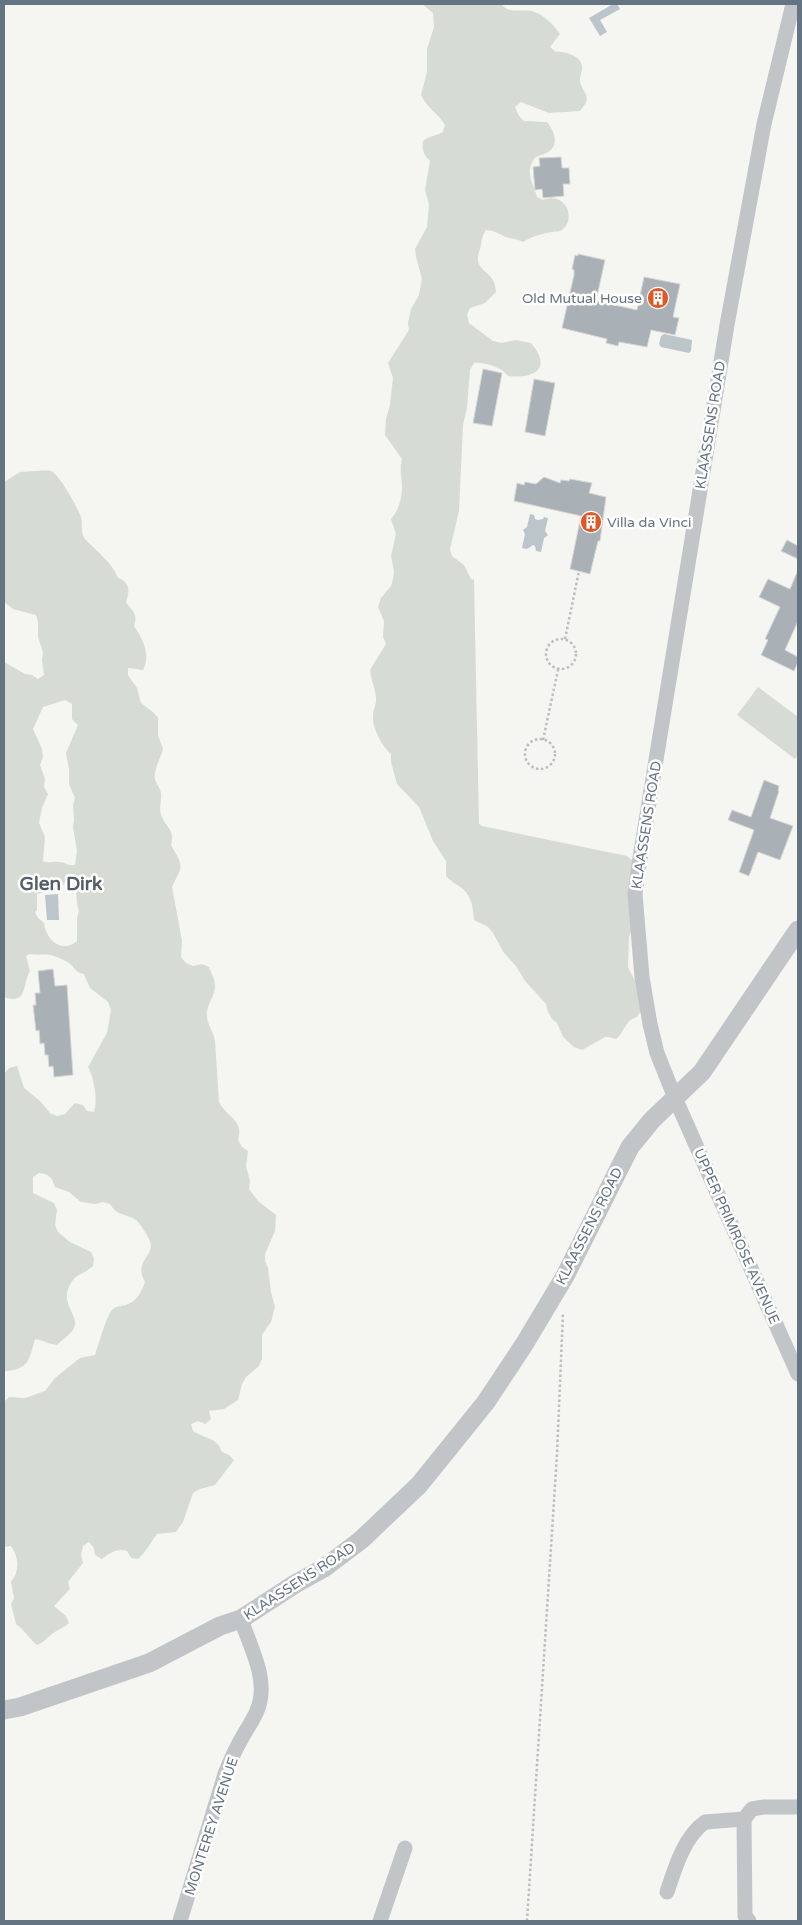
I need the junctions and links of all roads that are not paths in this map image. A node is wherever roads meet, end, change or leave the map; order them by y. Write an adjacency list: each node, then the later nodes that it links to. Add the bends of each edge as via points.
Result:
1 (793, 4): 3 (street, KLAASSENS ROAD, via 764,124 727,325 638,864 635,894 642,978 660,1061)
2 (798, 930): 3 (street, via 702,1072)
3 (675, 1098): 4 (street, UPPER PRIMROSE AVENUE); 5 (street, KLAASSENS ROAD, via 630,1147 565,1276 486,1402 419,1484 361,1540 324,1568)
4 (798, 1374)
5 (241, 1619): 6 (street, KLAASSENS ROAD, via 220,1626 148,1663 55,1696); 11 (street, MONTEREY AVENUE, via 259,1672 260,1702 224,1774)
6 (4, 1710)
7 (798, 1807): 8 (street, via 752,1809)
8 (744, 1819): 10 (street, via 700,1825 675,1867); 13 (street, via 745,1916)
9 (405, 1848): 12 (street)
10 (667, 1892)
11 (180, 1921)
12 (380, 1921)
13 (748, 1921)

